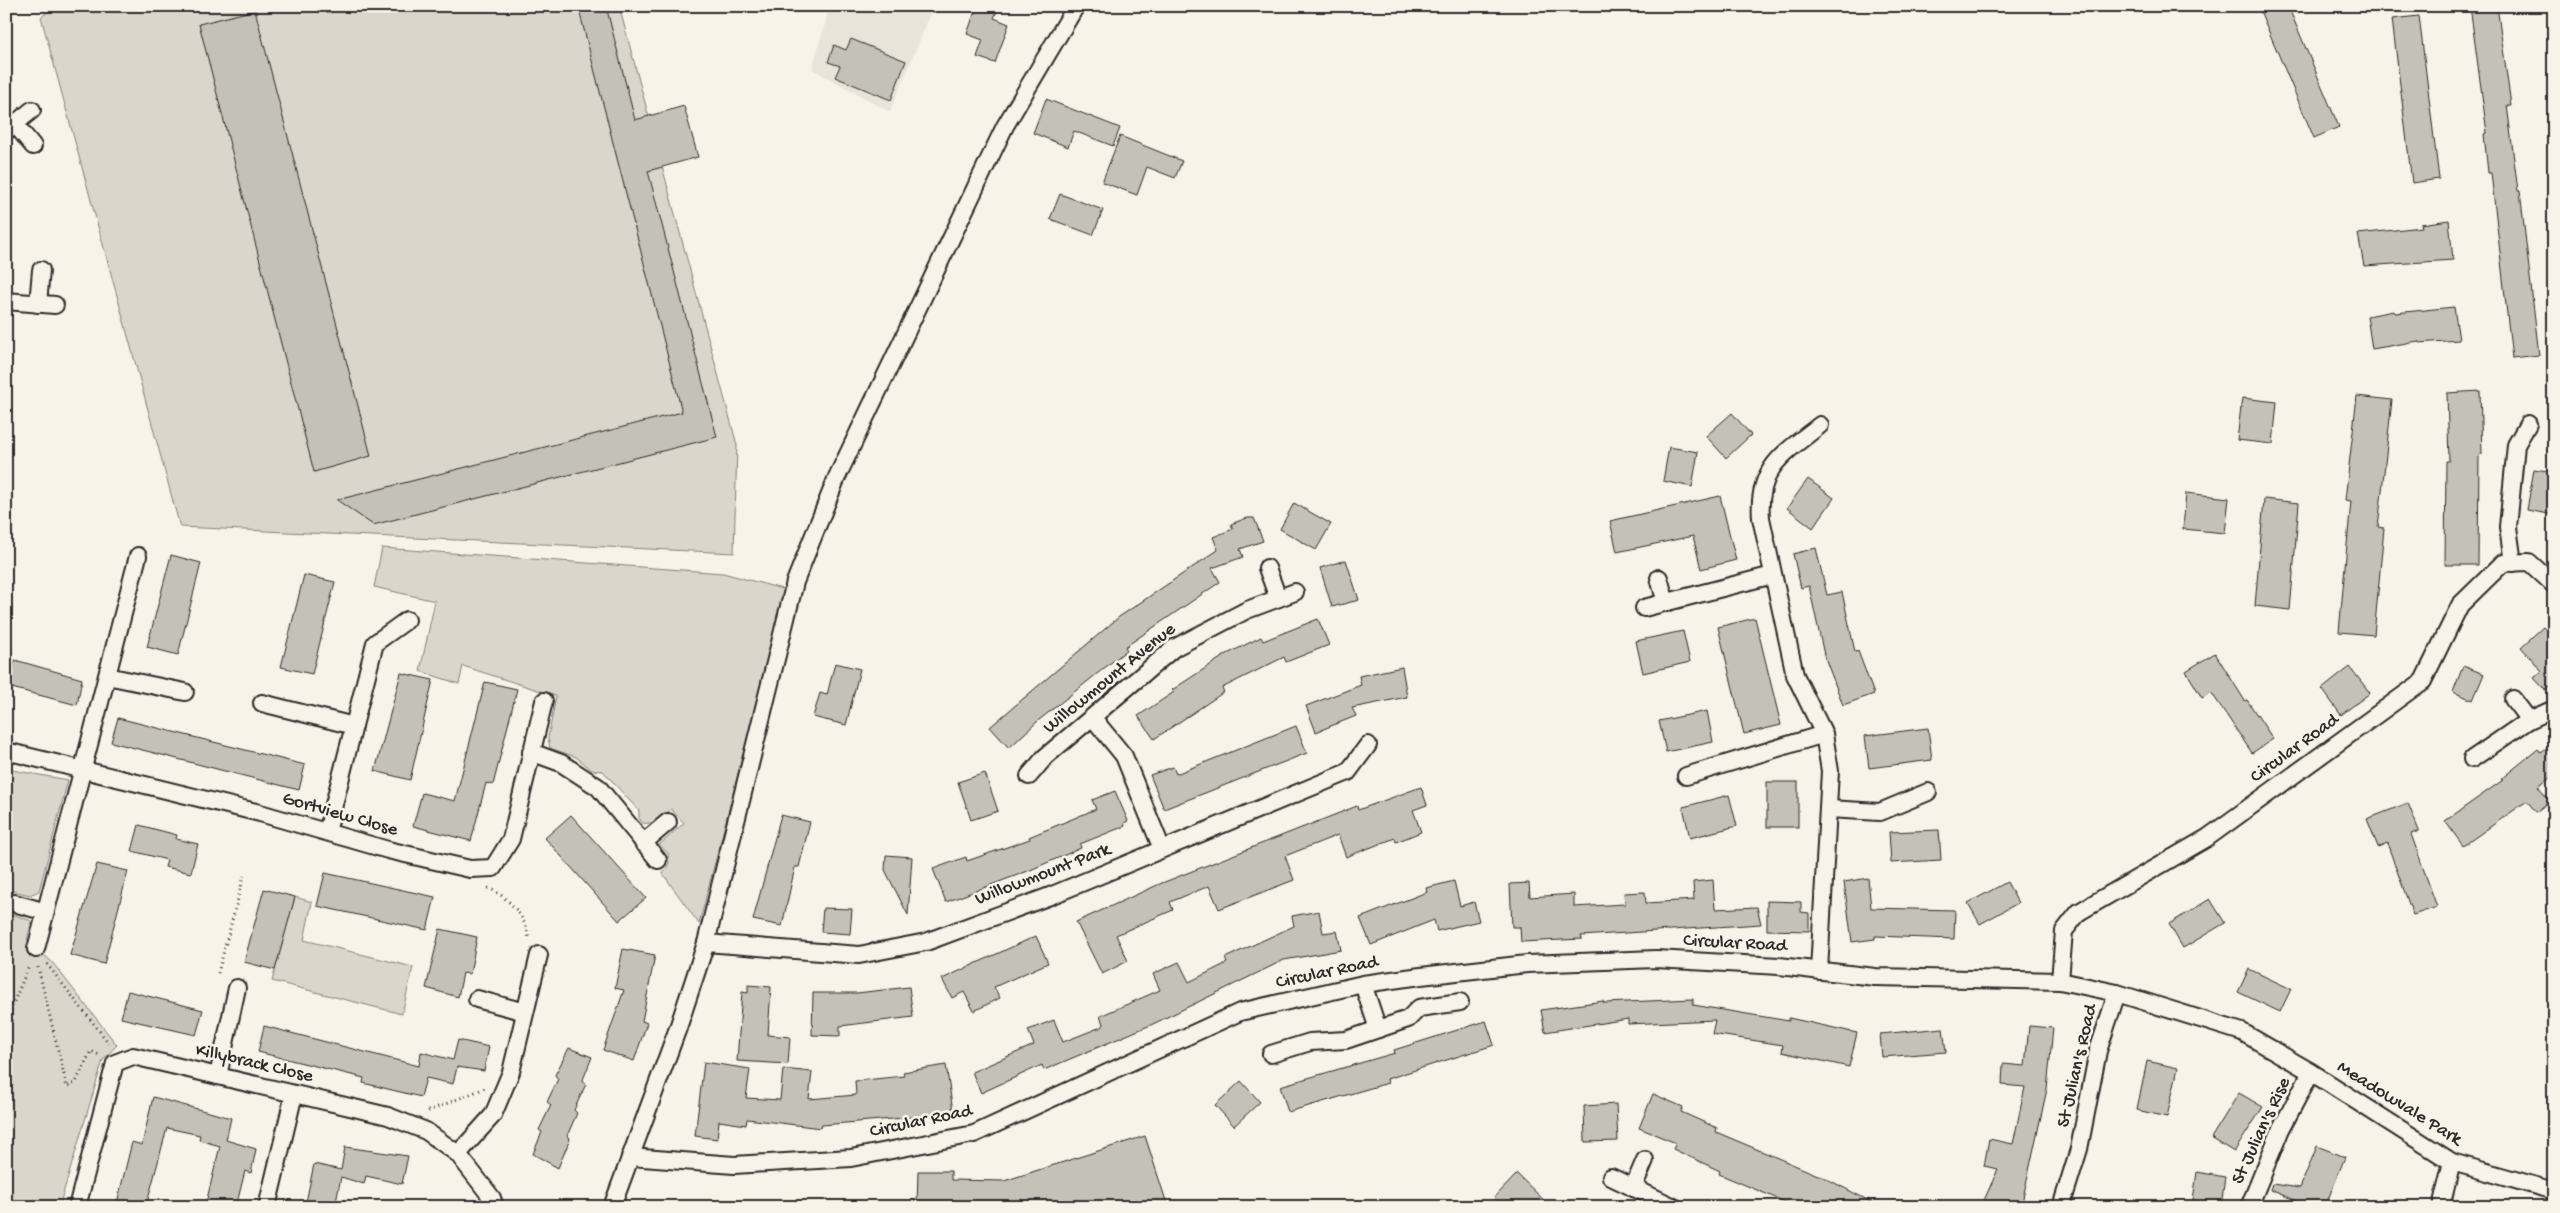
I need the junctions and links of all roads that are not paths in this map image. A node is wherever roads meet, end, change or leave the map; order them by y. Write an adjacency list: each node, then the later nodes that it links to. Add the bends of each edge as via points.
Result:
1 (1076, 6): 48 (street, via 1005,126 837,477 794,582)
2 (32, 110): 3 (street)
3 (11, 128): 4 (street)
4 (32, 146)
5 (41, 270): 7 (street)
6 (6, 301): 7 (street)
7 (38, 304): 8 (street)
8 (55, 305)
9 (2528, 424): 12 (street, via 2516,446 2508,527)
10 (1820, 425): 14 (street, via 1785,453 1762,484 1759,500 1761,518)
11 (138, 556): 22 (street)
12 (2513, 563): 16 (street, via 2529,562); 52 (street, Circular Road, via 2503,563 2460,605 2423,681 2207,838 2079,912 2064,931)
13 (1267, 568): 18 (street)
14 (1773, 575): 19 (street); 31 (street, via 1795,675)
15 (1659, 578): 19 (street)
16 (2554, 585)
17 (1295, 592): 18 (street, Willowmount Avenue)
18 (1278, 598): 28 (street, Willowmount Avenue, via 1247,610 1174,648)
19 (1666, 603): 20 (street)
20 (1644, 608)
21 (407, 620): 30 (street, via 375,643)
22 (107, 676): 23 (street); 36 (street)
23 (185, 692)
24 (2513, 699): 29 (street)
25 (544, 701): 34 (street, Gortview Close)
26 (262, 703): 30 (street)
27 (2554, 709): 29 (street)
28 (1092, 718): 37 (street, Willowmount Avenue); 44 (street, via 1124,756)
29 (2529, 720): 35 (street)
30 (354, 726): 42 (street)
31 (1824, 734): 38 (street); 40 (street, via 1830,771)
32 (1368, 745): 44 (street, Willowmount Park, via 1348,772)
33 (6, 750): 36 (street, Gortview Close)
34 (531, 752): 42 (street, Gortview Close, via 510,838 493,868 470,869); 43 (street, via 561,763 598,787)
35 (2472, 759)
36 (83, 771): 42 (street, Gortview Close); 47 (street)
37 (1029, 776)
38 (1686, 776)
39 (1928, 792): 40 (street, via 1880,812)
40 (1828, 809): 51 (street)
41 (668, 822): 43 (street)
42 (327, 832)
43 (643, 843): 45 (street)
44 (1162, 849): 48 (street, Willowmount Park, via 1050,896 926,942 859,955)
45 (658, 860)
46 (14, 904): 47 (street)
47 (46, 912): 49 (street)
48 (706, 943): 65 (street)
49 (36, 949)
50 (534, 951): 58 (street)
51 (1818, 970): 52 (street, Circular Road, via 1875,977); 53 (street, Circular Road, via 1656,959 1526,964)
52 (2060, 981): 55 (street, Circular Road)
53 (1363, 984): 59 (street); 65 (street, Circular Road, via 1240,1012 974,1134 851,1158 734,1165)
54 (237, 988): 62 (street)
55 (2117, 993): 61 (street, St Julian's Road, via 2242,1032); 76 (street, St Julian's Road, via 2098,1051 2080,1149)
56 (477, 999): 58 (street)
57 (1460, 1002): 59 (street, via 1419,1008 1408,1019)
58 (525, 1012): 64 (street, via 511,1072 493,1115)
59 (1378, 1029): 60 (street, via 1346,1040 1310,1042)
60 (1271, 1054)
61 (2311, 1072): 67 (street, Meadowvale Park); 77 (street, St Julian's Rise, via 2281,1129)
62 (218, 1076): 63 (street, Killybrack Close); 71 (street, Killybrack Close, via 133,1056 118,1062)
63 (294, 1094): 64 (street, Killybrack Close, via 388,1116 426,1131); 72 (street)
64 (458, 1154): 73 (street, Killybrack Close, via 492,1198)
65 (630, 1157): 74 (street)
66 (1646, 1160): 69 (street)
67 (2452, 1162): 70 (street, Meadowvale Park); 78 (street)
68 (1611, 1177): 69 (street)
69 (1633, 1188): 75 (street)
70 (2554, 1192)
71 (77, 1207)
72 (267, 1207)
73 (495, 1207)
74 (612, 1207)
75 (1674, 1207)
76 (2061, 1207)
77 (2249, 1207)
78 (2441, 1207)

